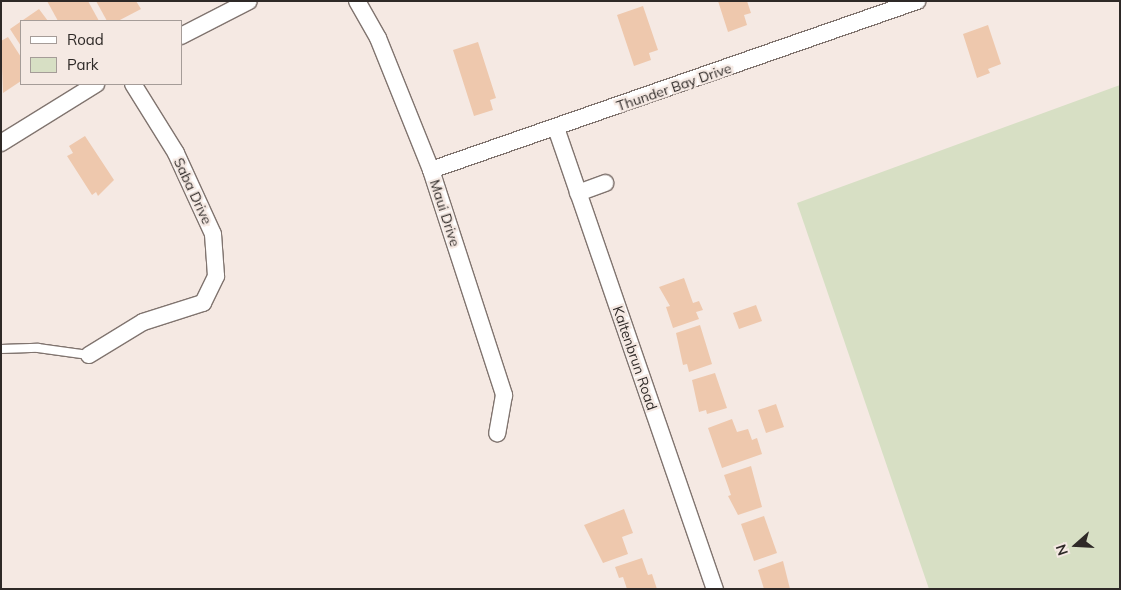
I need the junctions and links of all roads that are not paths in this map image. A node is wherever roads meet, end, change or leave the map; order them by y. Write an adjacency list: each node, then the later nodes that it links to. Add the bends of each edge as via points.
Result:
1 (248, 1): 4 (street)
2 (357, 1): 9 (street, Maui Drive, via 378,38)
3 (917, 1): 7 (street, Thunder Bay Drive)
4 (182, 35)
5 (94, 85): 8 (street)
6 (134, 85): 13 (street, Saba Drive, via 176,153 213,234 216,276 203,303 144,322)
7 (556, 128): 9 (street, Thunder Bay Drive); 11 (street, Kaltenbrun Road)
8 (1, 143)
9 (431, 170): 14 (street, Maui Drive, via 504,396)
10 (605, 183): 11 (street)
11 (578, 193): 15 (street, Kaltenbrun Road)
12 (1, 349): 13 (lane, Saba Drive, via 38,348)
13 (89, 355)
14 (497, 433)
15 (715, 589)

